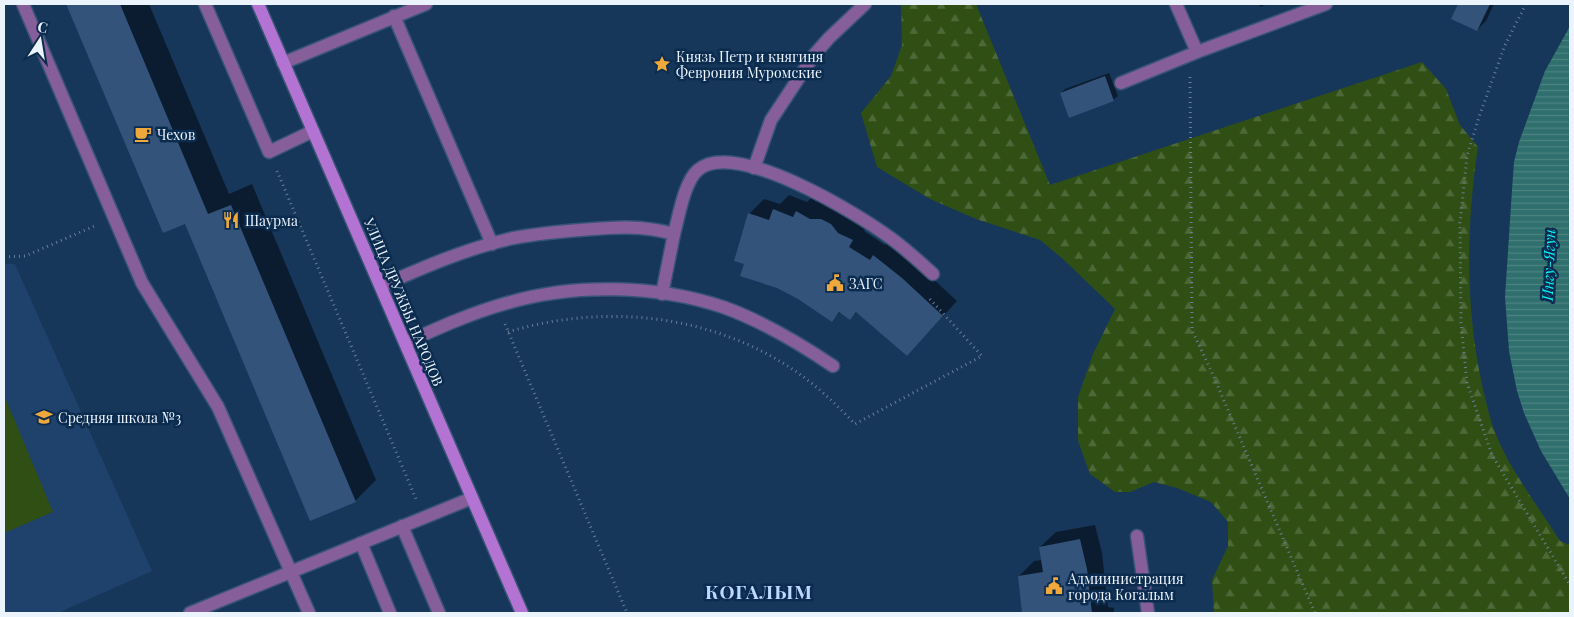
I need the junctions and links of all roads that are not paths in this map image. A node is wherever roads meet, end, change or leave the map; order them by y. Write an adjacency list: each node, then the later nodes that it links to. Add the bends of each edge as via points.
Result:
1 (23, 4): 25 (street, via 142,283 218,407)
2 (205, 4): 12 (street, via 268,152)
3 (258, 4): 10 (main road, УЛИЦА ДРУЖБЫ НАРОДОВ)
4 (426, 4): 8 (street)
5 (865, 4): 13 (street, via 814,55 770,120)
6 (1176, 4): 9 (street)
7 (1326, 4): 9 (street)
8 (394, 16): 10 (street); 15 (street)
9 (1197, 52): 11 (street)
10 (283, 63): 12 (main road, УЛИЦА ДРУЖБЫ НАРОДОВ)
11 (1121, 83)
12 (313, 131): 17 (main road, УЛИЦА ДРУЖБЫ НАРОДОВ)
13 (754, 168): 14 (street, via 722,162 711,163 699,170 692,178); 16 (street, via 799,184 845,208)
14 (674, 234): 15 (street, via 655,228 614,226 527,236); 18 (street)
15 (492, 244): 17 (street)
16 (934, 274)
17 (381, 286): 19 (main road, УЛИЦА ДРУЖБЫ НАРОДОВ)
18 (662, 294): 19 (street, via 600,289 533,296 479,311); 20 (street, via 724,308 788,338)
19 (404, 343): 21 (main road, УЛИЦА ДРУЖБЫ НАРОДОВ)
20 (833, 366)
21 (472, 498): 22 (street); 30 (main road, УЛИЦА ДРУЖБЫ НАРОДОВ)
22 (402, 526): 24 (street); 29 (street)
23 (1136, 536): 31 (street)
24 (361, 543): 25 (street); 28 (street)
25 (291, 572): 26 (street); 27 (street)
26 (190, 613)
27 (309, 613)
28 (390, 613)
29 (439, 613)
30 (522, 613)
31 (1148, 613)

